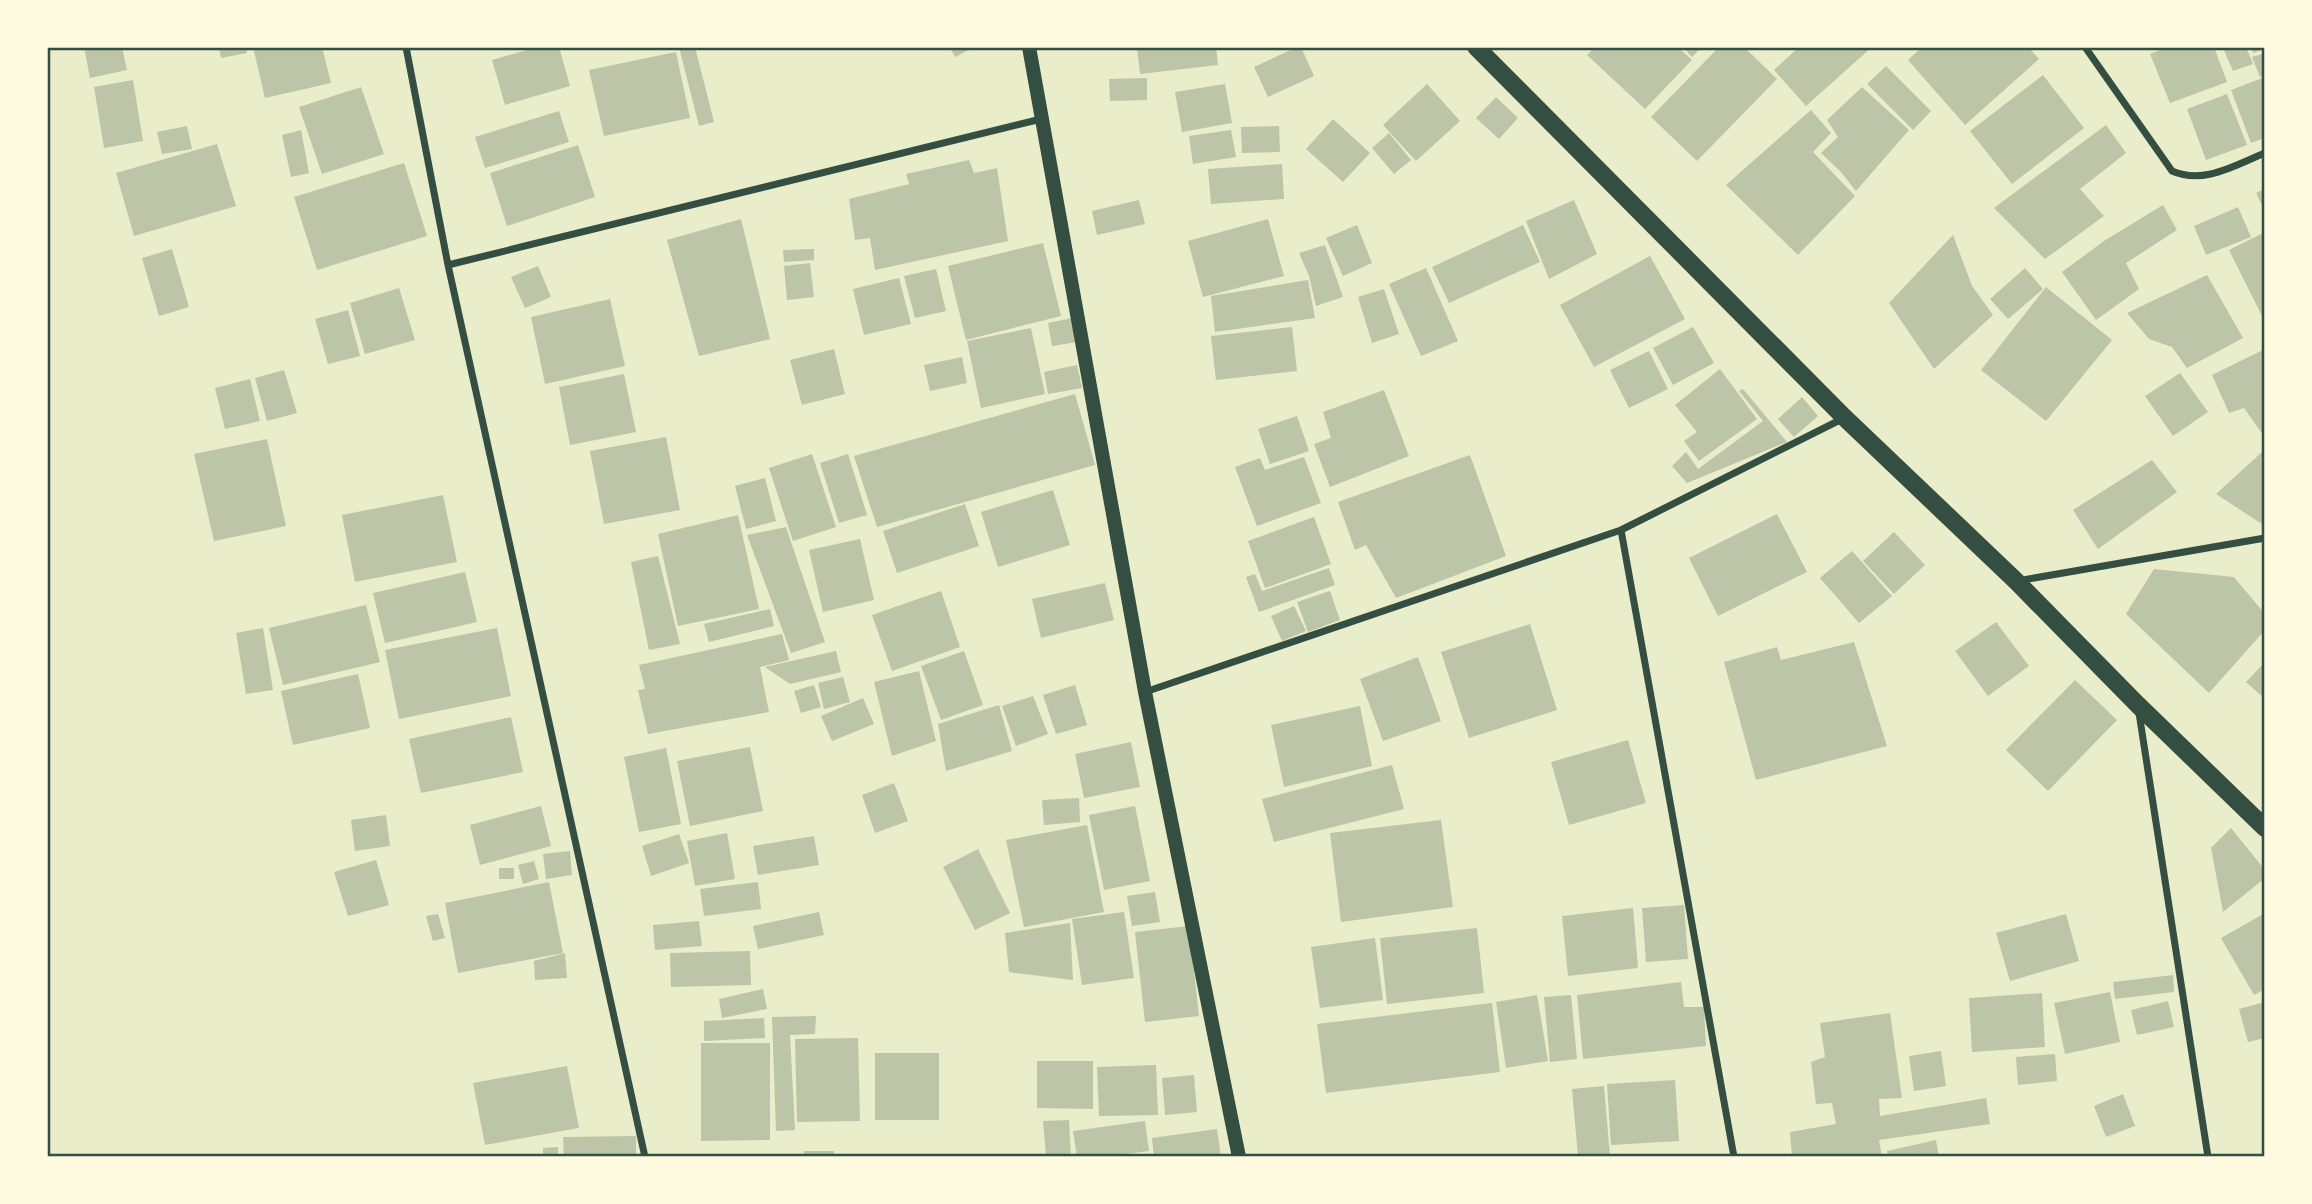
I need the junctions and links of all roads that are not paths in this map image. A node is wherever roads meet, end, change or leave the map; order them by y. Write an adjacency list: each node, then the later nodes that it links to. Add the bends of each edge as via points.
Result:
1 (406, 47): 7 (street)
2 (1028, 47): 5 (main road)
3 (1476, 47): 8 (main road)
4 (2085, 47): 6 (street, via 2172,170 2184,176 2206,176)
5 (1041, 119): 7 (street); 12 (main road)
6 (2265, 153)
7 (448, 265): 15 (street)
8 (1845, 418): 9 (street); 11 (main road)
9 (1621, 530): 12 (street); 17 (street)
10 (2265, 538): 11 (street)
11 (2016, 581): 13 (main road)
12 (1146, 692): 16 (main road)
13 (2138, 705): 14 (main road); 18 (street)
14 (2265, 828)
15 (645, 1157)
16 (1238, 1157)
17 (1734, 1157)
18 (2208, 1157)

